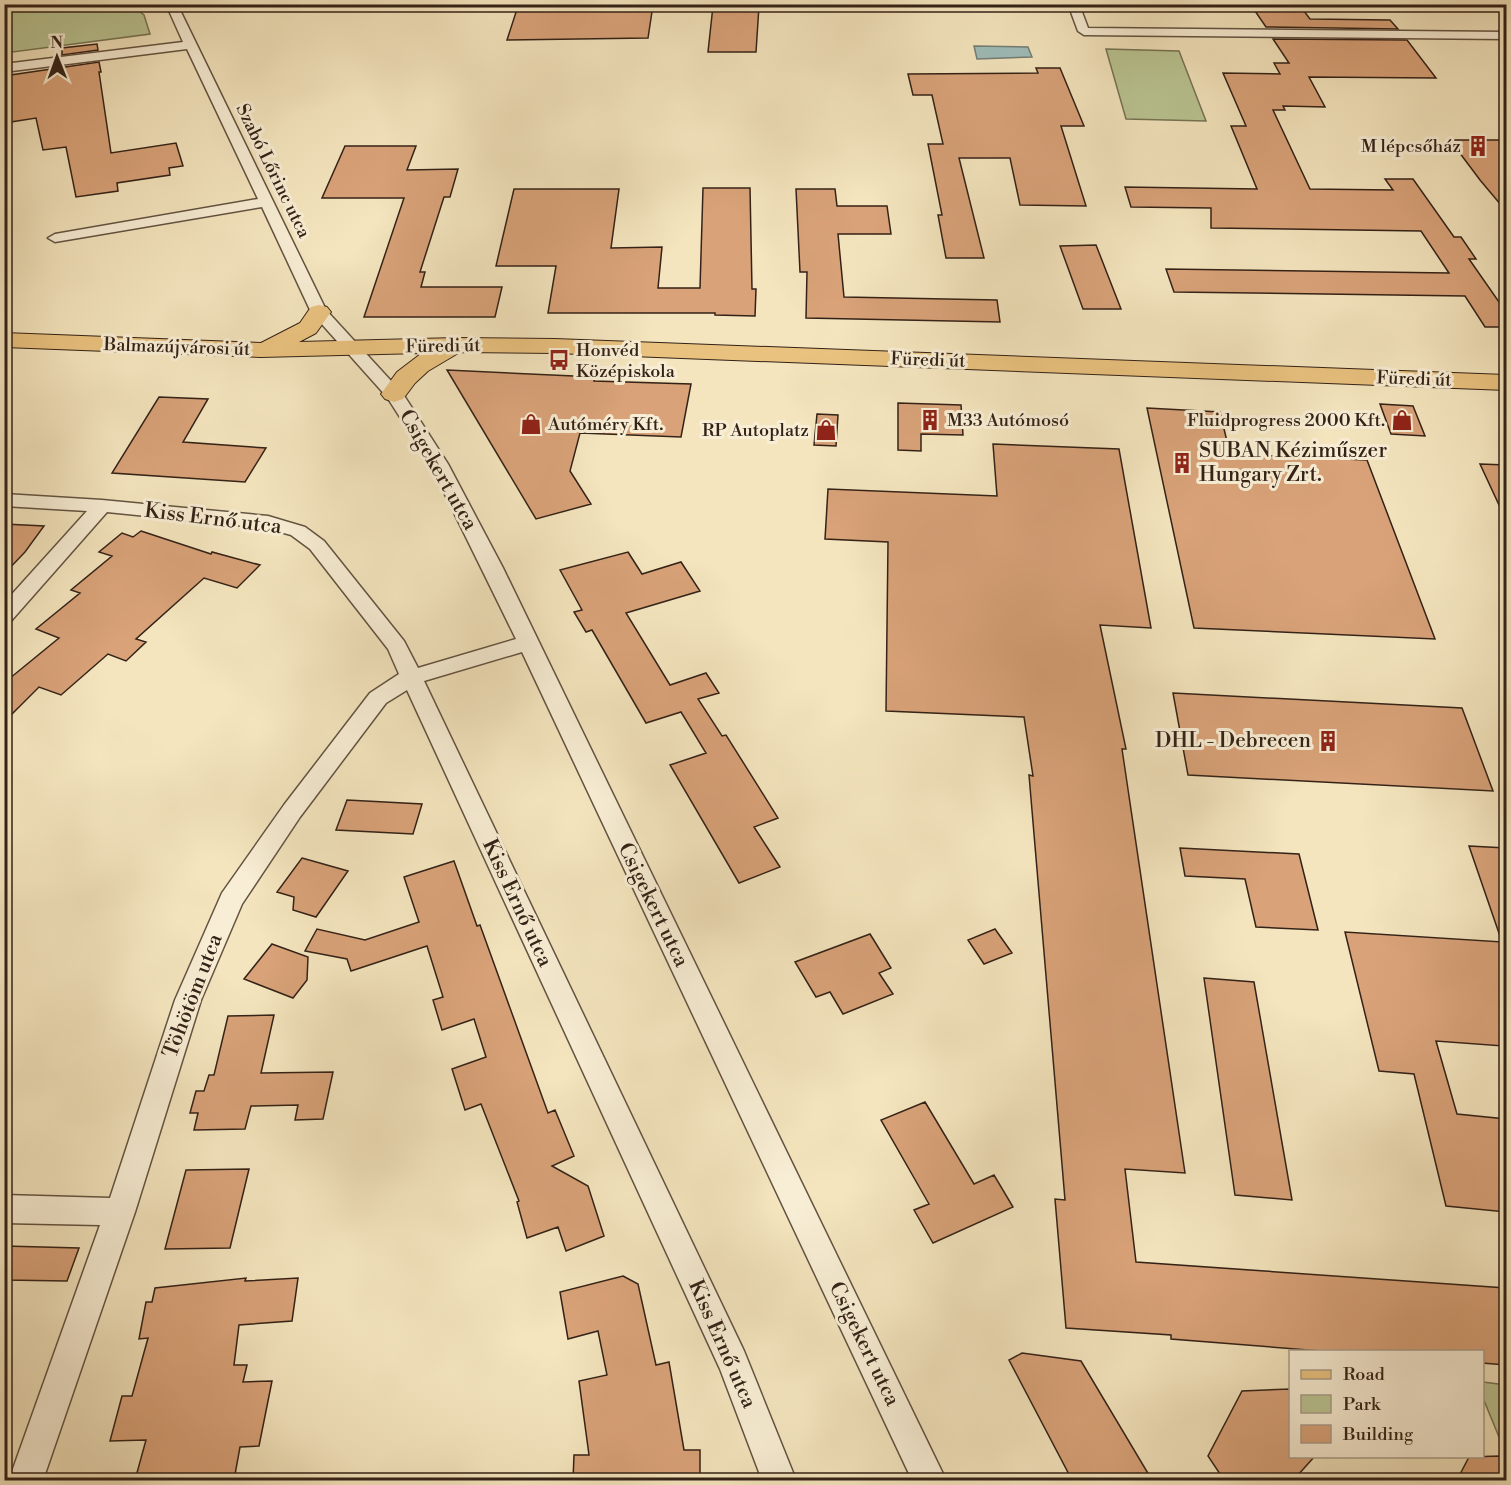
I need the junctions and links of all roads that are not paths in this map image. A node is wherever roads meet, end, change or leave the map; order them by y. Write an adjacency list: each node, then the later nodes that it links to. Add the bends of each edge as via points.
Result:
1 (171, 4): 4 (street, Szabó Lőrinc utca)
2 (1073, 4): 3 (street, via 1084,31)
3 (1506, 36)
4 (190, 45): 5 (street); 6 (street, Szabó Lőrinc utca)
5 (4, 68)
6 (268, 202): 7 (street); 8 (street, Szabó Lőrinc utca)
7 (55, 238)
8 (319, 312): 11 (street, Szabó Lőrinc utca); 12 (main road, via 308,328)
9 (4, 340): 12 (main road, Balmazújvárosi út)
10 (457, 345): 11 (main road, Füredi út); 13 (main road, Füredi út); 14 (main road, via 406,375)
11 (350, 348): 12 (main road, Balmazújvárosi út); 14 (street, Csigekert utca)
12 (261, 350)
13 (1506, 383)
14 (394, 394): 18 (street, Csigekert utca, via 439,464)
15 (4, 500): 16 (street, Kiss Ernő utca)
16 (102, 506): 17 (street); 19 (street, Kiss Ernő utca, via 268,522 298,531 317,545 397,646)
17 (4, 616)
18 (527, 643): 19 (street, Töhötöm utca); 24 (street, Csigekert utca)
19 (411, 677): 21 (street, Töhötöm utca, via 378,698 292,811 231,900 188,1000); 23 (street, Kiss Ernő utca, via 732,1362)
20 (4, 1209): 21 (street)
21 (120, 1212): 22 (street, Töhötöm utca)
22 (26, 1480)
23 (779, 1480)
24 (929, 1480)

